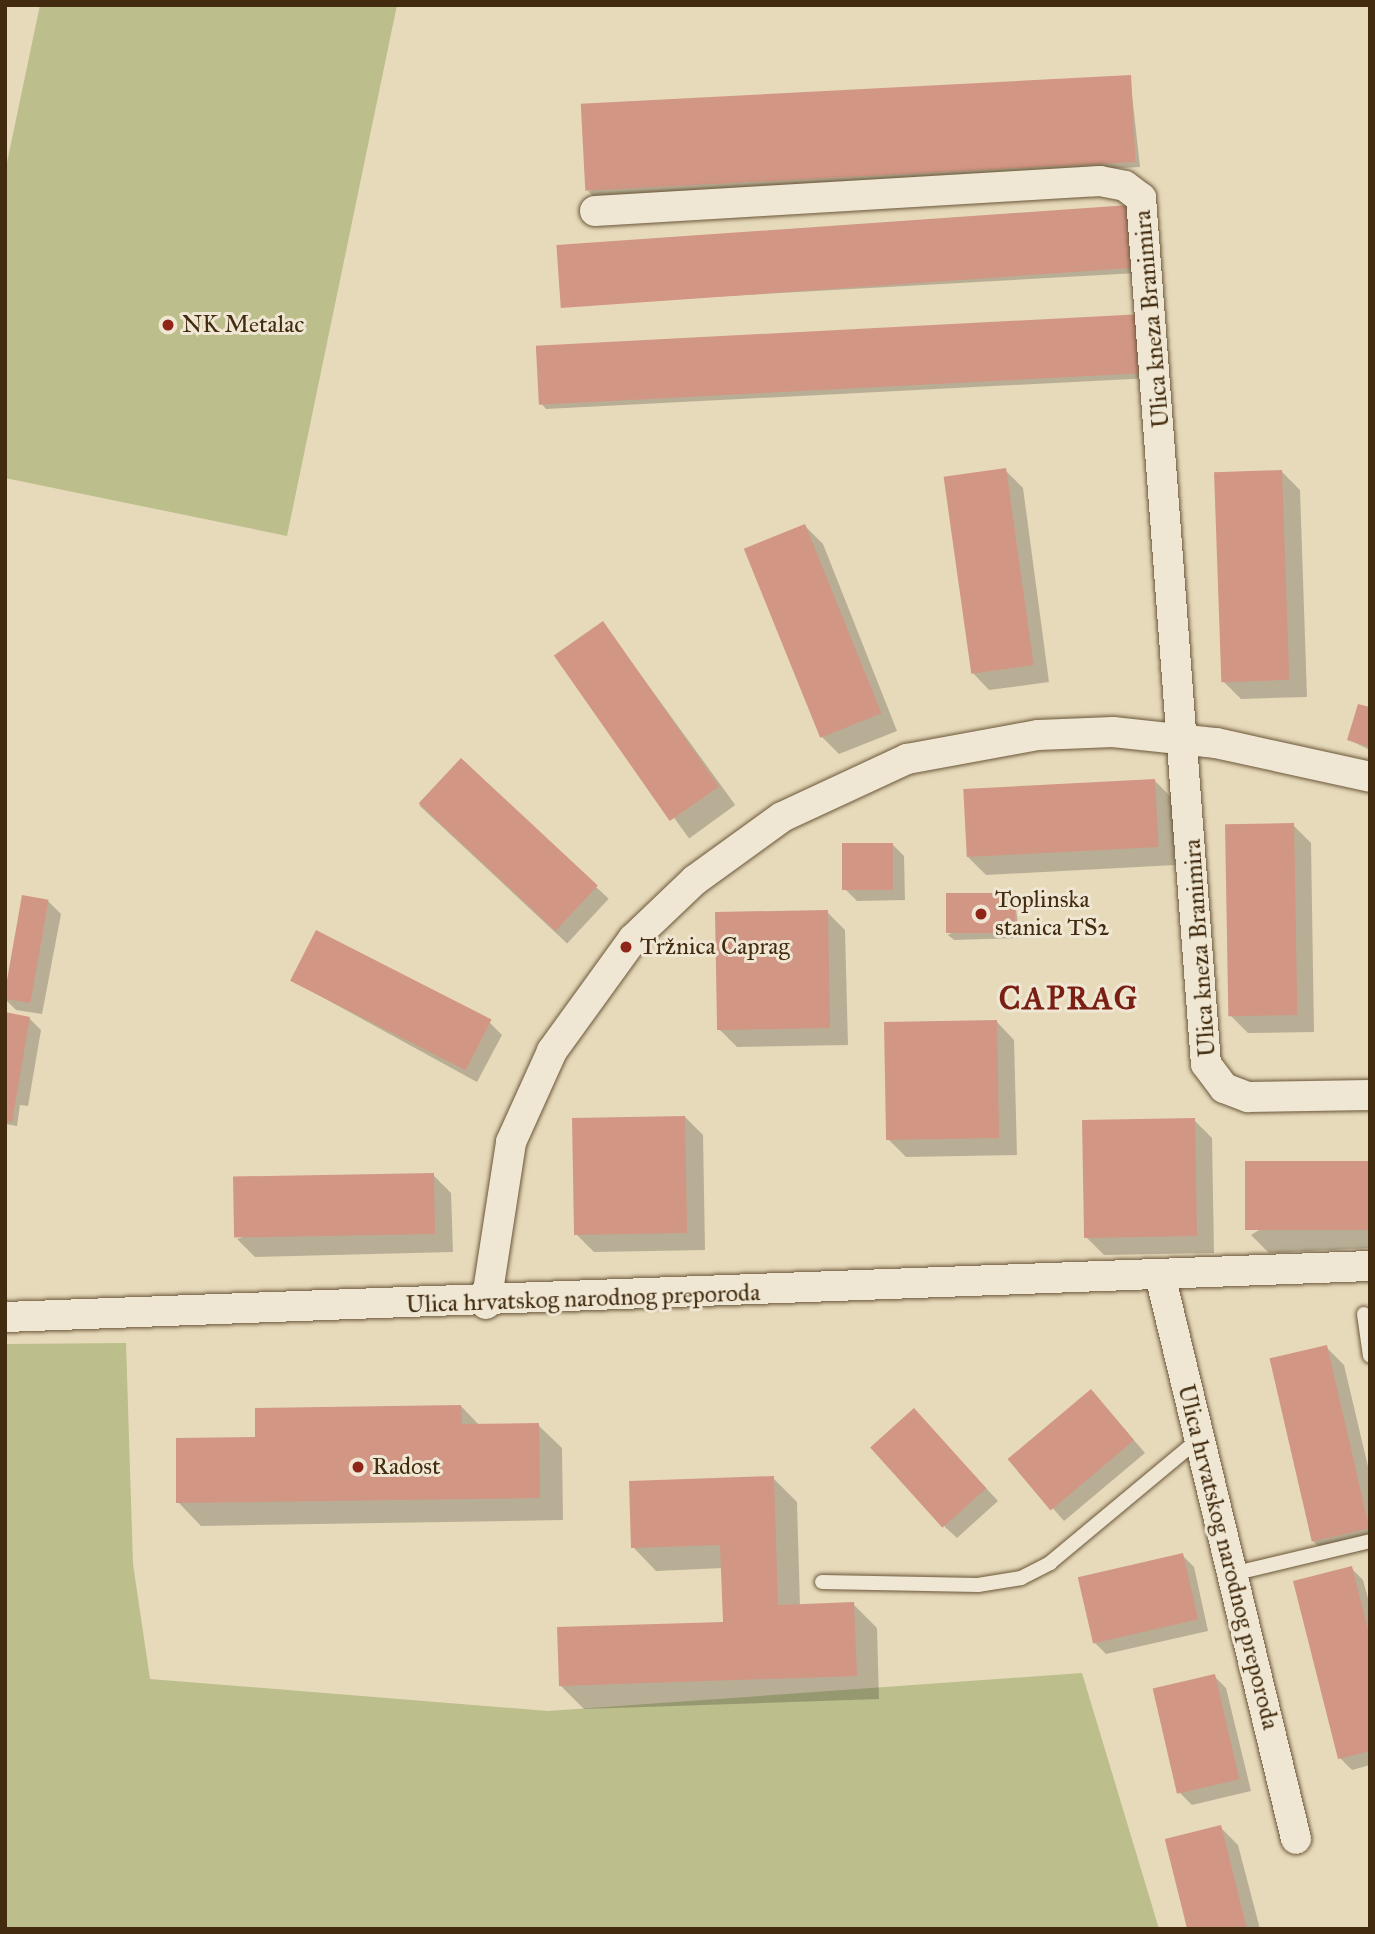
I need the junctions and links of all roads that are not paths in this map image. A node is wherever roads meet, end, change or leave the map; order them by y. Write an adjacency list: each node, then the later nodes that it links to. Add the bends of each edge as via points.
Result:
1 (595, 211): 2 (street, Ulica kneza Branimira, via 1100,181 1136,192 1146,204)
2 (1185, 739): 3 (street); 4 (street, Ulica kneza Branimira, via 1206,1064 1224,1088 1248,1097); 7 (street, via 1113,732 1038,735 907,759 782,817 695,880 626,947 567,1028 528,1097 502,1182)
3 (1370, 778)
4 (1370, 1095)
5 (1370, 1266): 6 (street, Ulica hrvatskog narodnog preporoda)
6 (1160, 1275): 7 (street, Ulica hrvatskog narodnog preporoda); 11 (street, Ulica hrvatskog narodnog preporoda)
7 (486, 1304): 9 (street, Ulica hrvatskog narodnog preporoda)
8 (1364, 1314): 10 (lane)
9 (5, 1317)
10 (1370, 1356)
11 (1199, 1439): 13 (street, Ulica hrvatskog narodnog preporoda); 14 (lane, via 1049,1563 1020,1578 978,1585)
12 (1370, 1541): 13 (lane)
13 (1232, 1574): 15 (street, Ulica hrvatskog narodnog preporoda)
14 (822, 1582)
15 (1296, 1839)

